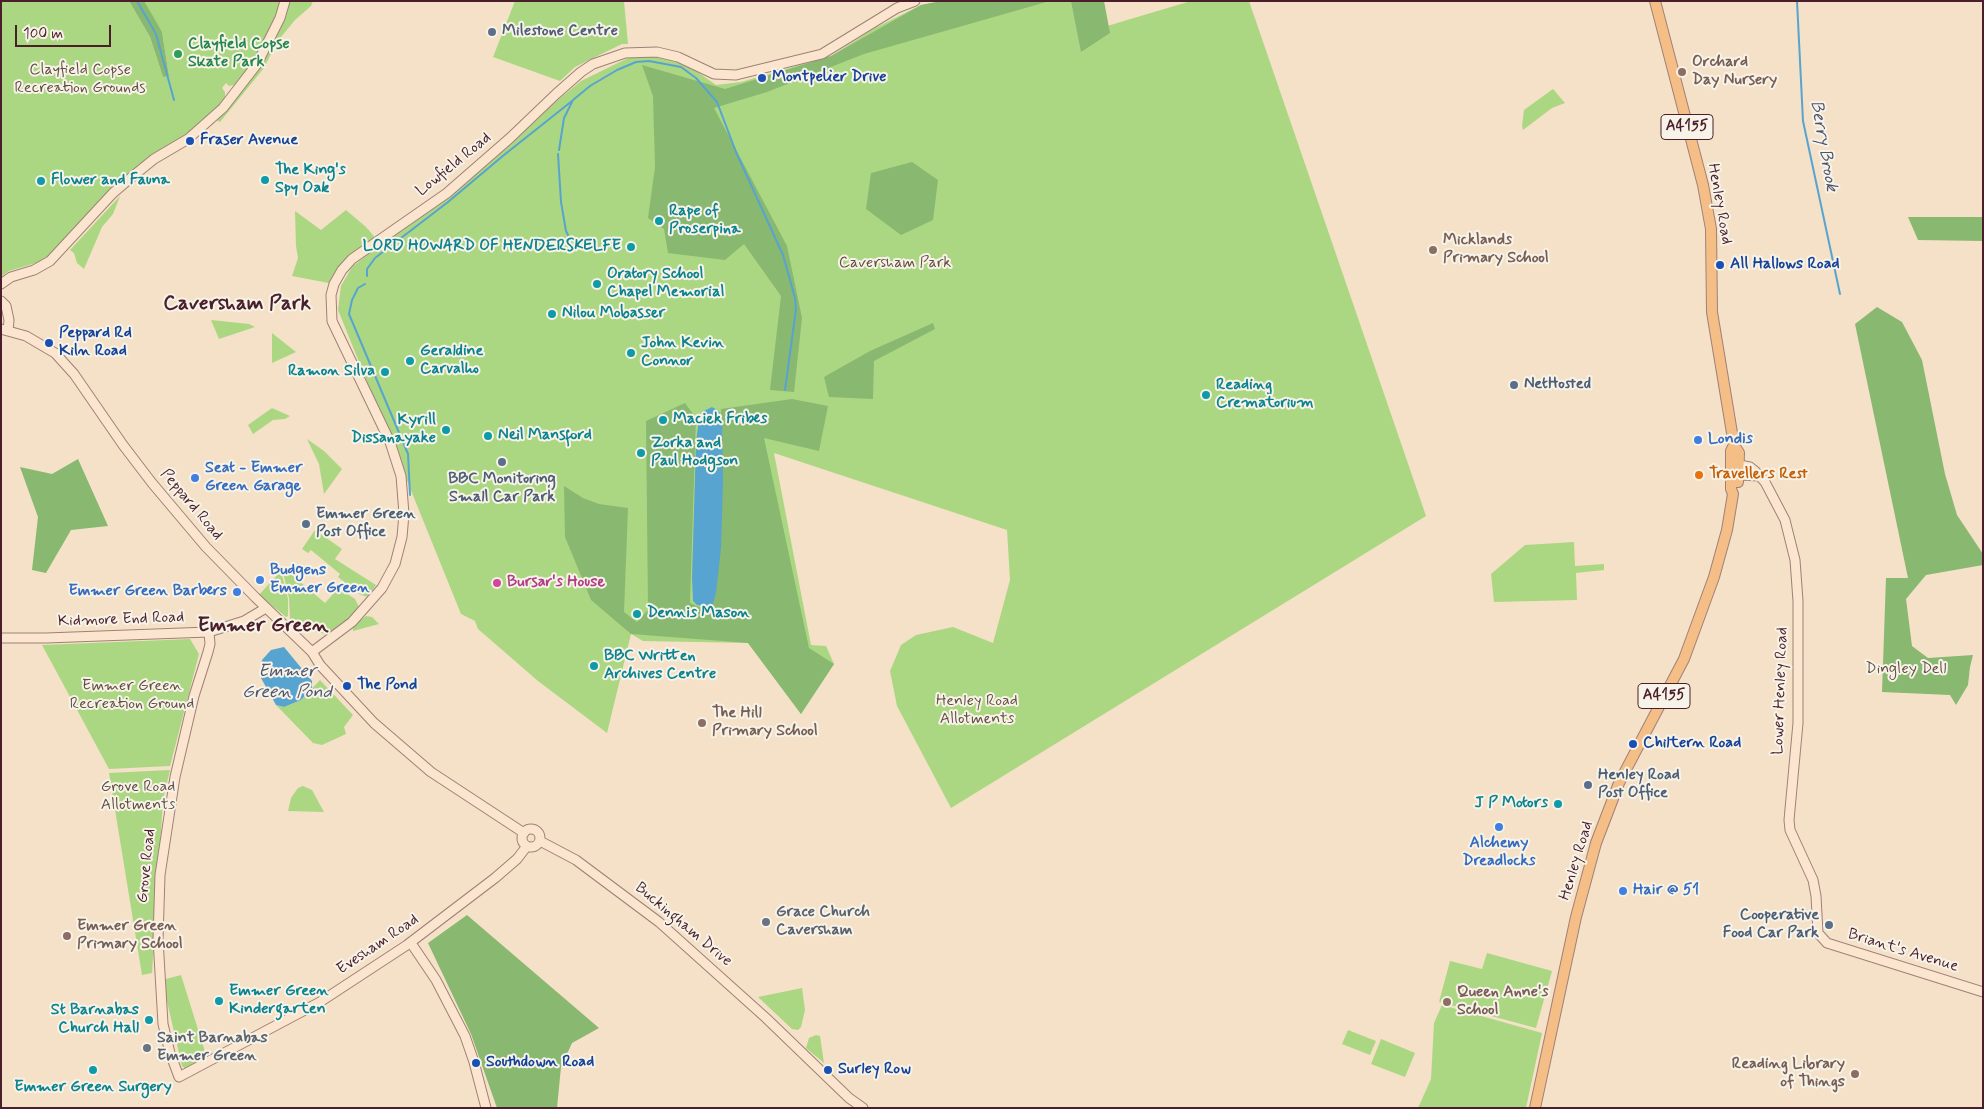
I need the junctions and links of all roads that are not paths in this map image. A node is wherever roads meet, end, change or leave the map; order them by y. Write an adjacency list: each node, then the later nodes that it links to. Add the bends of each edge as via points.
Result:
1 (285, 1): 4 (street, via 257,64 223,108 188,139 154,159 113,193 50,261)
2 (915, 1): 11 (street, Lowfield Road, via 897,8 822,54 736,75 714,74 678,57 657,52 625,53 593,64 447,193 352,259 342,270 330,295 332,321 390,442 404,496 402,537 382,588 352,622)
3 (1655, 1): 7 (main road, Henley Road / A4155, via 1703,184 1711,229 1712,312 1734,445 1739,450)
4 (1, 284)
5 (1, 301): 6 (street, via 6,306 9,320)
6 (5, 330): 8 (street, Peppard Road, via 26,336 55,352 152,483 221,563)
7 (1736, 470): 15 (street, Lower Henley Road, via 1750,467 1765,482 1785,520 1795,560 1798,723 1789,820 1790,830 1813,880); 21 (main road, Henley Road / A4155, via 1738,489 1733,494 1727,530 1714,577 1684,659 1619,783 1596,843 1576,917)
8 (266, 608): 9 (street, Kidmore End Road, via 244,621); 11 (street, Peppard Road)
9 (209, 632): 10 (street, Kidmore End Road); 18 (street, Grove Road, via 208,652 175,777 160,875 158,939 163,1024)
10 (1, 638)
11 (312, 652): 12 (street, via 360,709 416,760)
12 (524, 833): 13 (street, via 529,829 535,830 540,834); 14 (street, via 522,839)
13 (540, 842): 14 (street); 20 (street, Buckingham Drive, via 576,860 660,922)
14 (527, 846): 16 (street, Evesham Road, via 495,878)
15 (1818, 933): 17 (street, Briant's Avenue, via 1827,943)
16 (411, 943): 18 (street, Evesham Road, via 320,1002); 19 (street, via 436,980 465,1036)
17 (1983, 992)
18 (179, 1077)
19 (486, 1108)
20 (862, 1108)
21 (1535, 1108)

